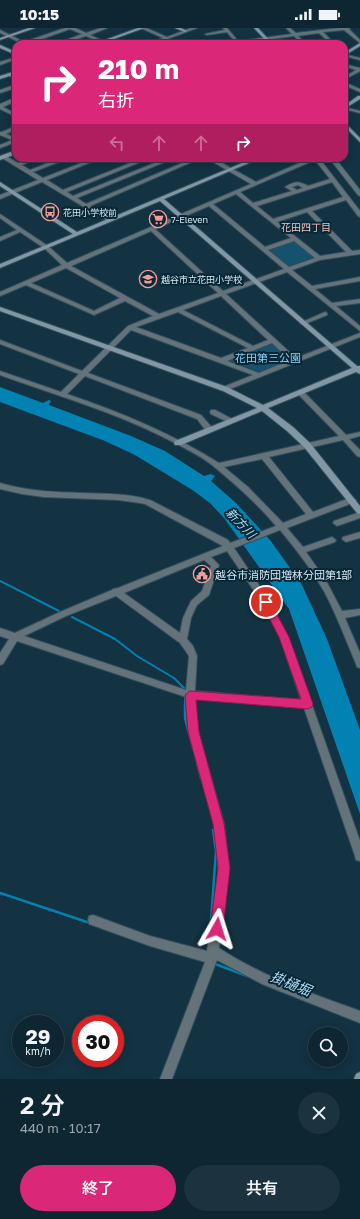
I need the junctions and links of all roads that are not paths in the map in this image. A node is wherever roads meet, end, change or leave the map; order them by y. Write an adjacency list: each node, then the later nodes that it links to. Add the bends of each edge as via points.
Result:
1 (4, 28): 13 (street)
2 (33, 28): 20 (street)
3 (69, 28): 26 (street)
4 (72, 28): 17 (street)
5 (105, 28): 17 (street)
6 (142, 28): 21 (street); 24 (street)
7 (177, 28): 15 (street)
8 (195, 28): 15 (street)
9 (256, 28): 22 (street)
10 (288, 28): 19 (street)
11 (345, 28): 12 (street); 16 (street); 34 (street)
12 (348, 28)
13 (0, 30): 20 (street)
14 (226, 30): 18 (street); 30 (street)
15 (185, 31): 21 (street)
16 (320, 32): 19 (street); 33 (street)
17 (86, 34): 27 (street); 28 (street)
18 (207, 34)
19 (295, 35): 22 (street); 32 (street)
20 (10, 36): 23 (street); 25 (street)
21 (166, 38): 29 (street)
22 (266, 38): 31 (street)
23 (0, 39)
24 (110, 39)
25 (18, 40)
26 (36, 40)
27 (69, 40)
28 (98, 40)
29 (161, 40)
30 (235, 40)
31 (255, 40)
32 (300, 40)
33 (329, 40)
34 (360, 43): 37 (street)
35 (0, 46): 36 (street)
36 (12, 52)
37 (348, 52)
38 (348, 56): 40 (street)
39 (12, 59): 41 (street)
40 (360, 59)
41 (2, 62)
42 (348, 66): 43 (street)
43 (360, 69): 46 (street)
44 (348, 71): 46 (street)
45 (12, 73): 47 (street)
46 (354, 73): 49 (street)
47 (9, 74): 48 (street); 50 (street)
48 (12, 76)
49 (348, 76)
50 (0, 78)
51 (348, 84): 53 (street, via 354,85)
52 (12, 88): 54 (street)
53 (360, 91)
54 (0, 92)
55 (360, 97): 57 (street)
56 (12, 100): 58 (street)
57 (348, 105)
58 (0, 106): 61 (street)
59 (348, 109): 60 (street)
60 (360, 112)
61 (12, 114)
62 (348, 128): 66 (street)
63 (12, 129): 64 (street)
64 (1, 133): 65 (street)
65 (12, 138)
66 (360, 141)
67 (12, 142): 68 (street)
68 (0, 147)
69 (12, 153): 70 (street)
70 (2, 157): 83 (street)
71 (25, 162): 83 (street)
72 (56, 162): 89 (street)
73 (88, 162): 85 (street)
74 (137, 162): 90 (street)
75 (161, 162): 91 (street)
76 (173, 162): 84 (street)
77 (189, 162): 84 (street)
78 (216, 162): 87 (street)
79 (249, 162): 87 (street)
80 (307, 162): 95 (street)
81 (319, 162): 93 (street)
82 (335, 162): 97 (street)
83 (18, 165): 89 (street)
84 (180, 166): 110 (street)
85 (76, 167): 88 (street); 92 (street)
86 (105, 168): 90 (street)
87 (230, 170): 95 (street); 107 (street)
88 (83, 171)
89 (30, 172): 92 (street)
90 (113, 172): 91 (street); 100 (street)
91 (124, 178): 105 (street)
92 (43, 180): 99 (street); 100 (street)
93 (333, 180): 98 (street); 106 (street)
94 (0, 184): 99 (street)
95 (256, 184): 101 (street)
96 (360, 185): 97 (street)
97 (354, 186): 103 (street)
98 (307, 188): 102 (street); 102 (street, via 298,183 288,187)
99 (13, 192): 104 (street); 119 (street)
100 (63, 192): 105 (street)
101 (236, 192): 108 (street); 109 (street)
102 (295, 192): 109 (street)
103 (360, 194)
104 (0, 197)
105 (73, 198): 110 (street)
106 (346, 198): 111 (street); 114 (street)
107 (161, 199): 113 (street); 115 (street)
108 (210, 204): 113 (street); 123 (street)
109 (253, 205): 116 (street)
110 (85, 206): 115 (street)
111 (308, 210): 116 (street); 125 (street)
112 (0, 216): 118 (street)
113 (182, 216): 117 (street); 131 (street)
114 (360, 216)
115 (109, 220): 119 (street)
116 (273, 221): 121 (street)
117 (152, 229): 128 (street); 134 (street)
118 (21, 230): 120 (street); 122 (street)
119 (77, 234): 122 (street)
120 (0, 239)
121 (295, 239): 123 (street); 126 (street)
122 (46, 247): 127 (street); 128 (street)
123 (265, 249): 129 (street)
124 (360, 252): 125 (street)
125 (350, 253): 126 (street)
126 (319, 258): 129 (street)
127 (0, 266)
128 (67, 266): 132 (street); 136 (street)
129 (288, 269): 131 (street); 133 (street)
130 (360, 279): 133 (street)
131 (256, 281): 134 (street); 143 (street)
132 (27, 283): 135 (street); 136 (street, via 94,313)
133 (310, 288): 138 (street)
134 (222, 293): 140 (street); 147 (street)
135 (0, 294)
136 (126, 298): 142 (street)
137 (360, 301): 138 (street)
138 (331, 305): 145 (street)
139 (0, 309): 150 (street)
140 (177, 309): 142 (street); 151 (street)
141 (325, 314): 143 (street)
142 (157, 316): 144 (street)
143 (303, 323): 149 (street)
144 (130, 327): 150 (street); 152 (street)
145 (360, 329)
146 (360, 335): 149 (street)
147 (273, 340): 151 (street); 153 (street)
148 (0, 342): 156 (street)
149 (330, 347): 153 (street); 154 (street)
150 (108, 348): 156 (street); 158 (street)
151 (253, 348): 152 (street)
152 (223, 360): 157 (street)
153 (295, 361): 157 (street)
154 (359, 370): 159 (street)
155 (0, 373): 160 (street)
156 (83, 373): 160 (street); 164 (street, via 199,417)
157 (259, 375): 158 (street)
158 (225, 389): 161 (street)
159 (300, 392): 161 (street); 166 (street)
160 (62, 395): 167 (street, via 122,416)
161 (263, 408): 163 (street); 168 (street)
162 (213, 412): 163 (street)
163 (232, 421): 164 (street)
164 (210, 430): 167 (street)
165 (360, 434): 166 (street)
166 (344, 437): 168 (street); 169 (street)
167 (178, 443): 171 (street)
168 (307, 445): 170 (street); 173 (street)
169 (360, 454)
170 (263, 455): 171 (street); 175 (street)
171 (217, 466): 178 (street, via 249,493)
172 (0, 486): 182 (street, via 17,492 64,496 124,496 136,499 147,502 224,542)
173 (352, 500): 174 (street); 175 (street)
174 (360, 511)
175 (311, 515): 178 (street)
176 (360, 515): 177 (street)
177 (337, 523)
178 (281, 527): 182 (street); 183 (street)
179 (360, 535): 180 (street)
180 (346, 539)
181 (332, 540): 183 (street)
182 (228, 547): 184 (street); 194 (street, via 266,602 284,637)
183 (300, 551): 187 (street, via 322,581)
184 (205, 556): 185 (street); 190 (street, via 215,565 206,592 194,603 187,618)
185 (116, 592): 189 (street); 190 (street)
186 (360, 612): 187 (street)
187 (340, 615): 192 (street)
188 (0, 632): 189 (street)
189 (15, 637): 191 (street); 193 (street)
190 (183, 640): 193 (street, via 193,656)
191 (0, 661)
192 (360, 664)
193 (190, 695): 194 (street); 197 (street, via 193,732 218,824 224,868)
194 (308, 704): 195 (street)
195 (360, 856)
196 (93, 920): 197 (street, via 150,941)
197 (212, 957): 198 (street); 199 (street)
198 (360, 1017)
199 (166, 1079)

